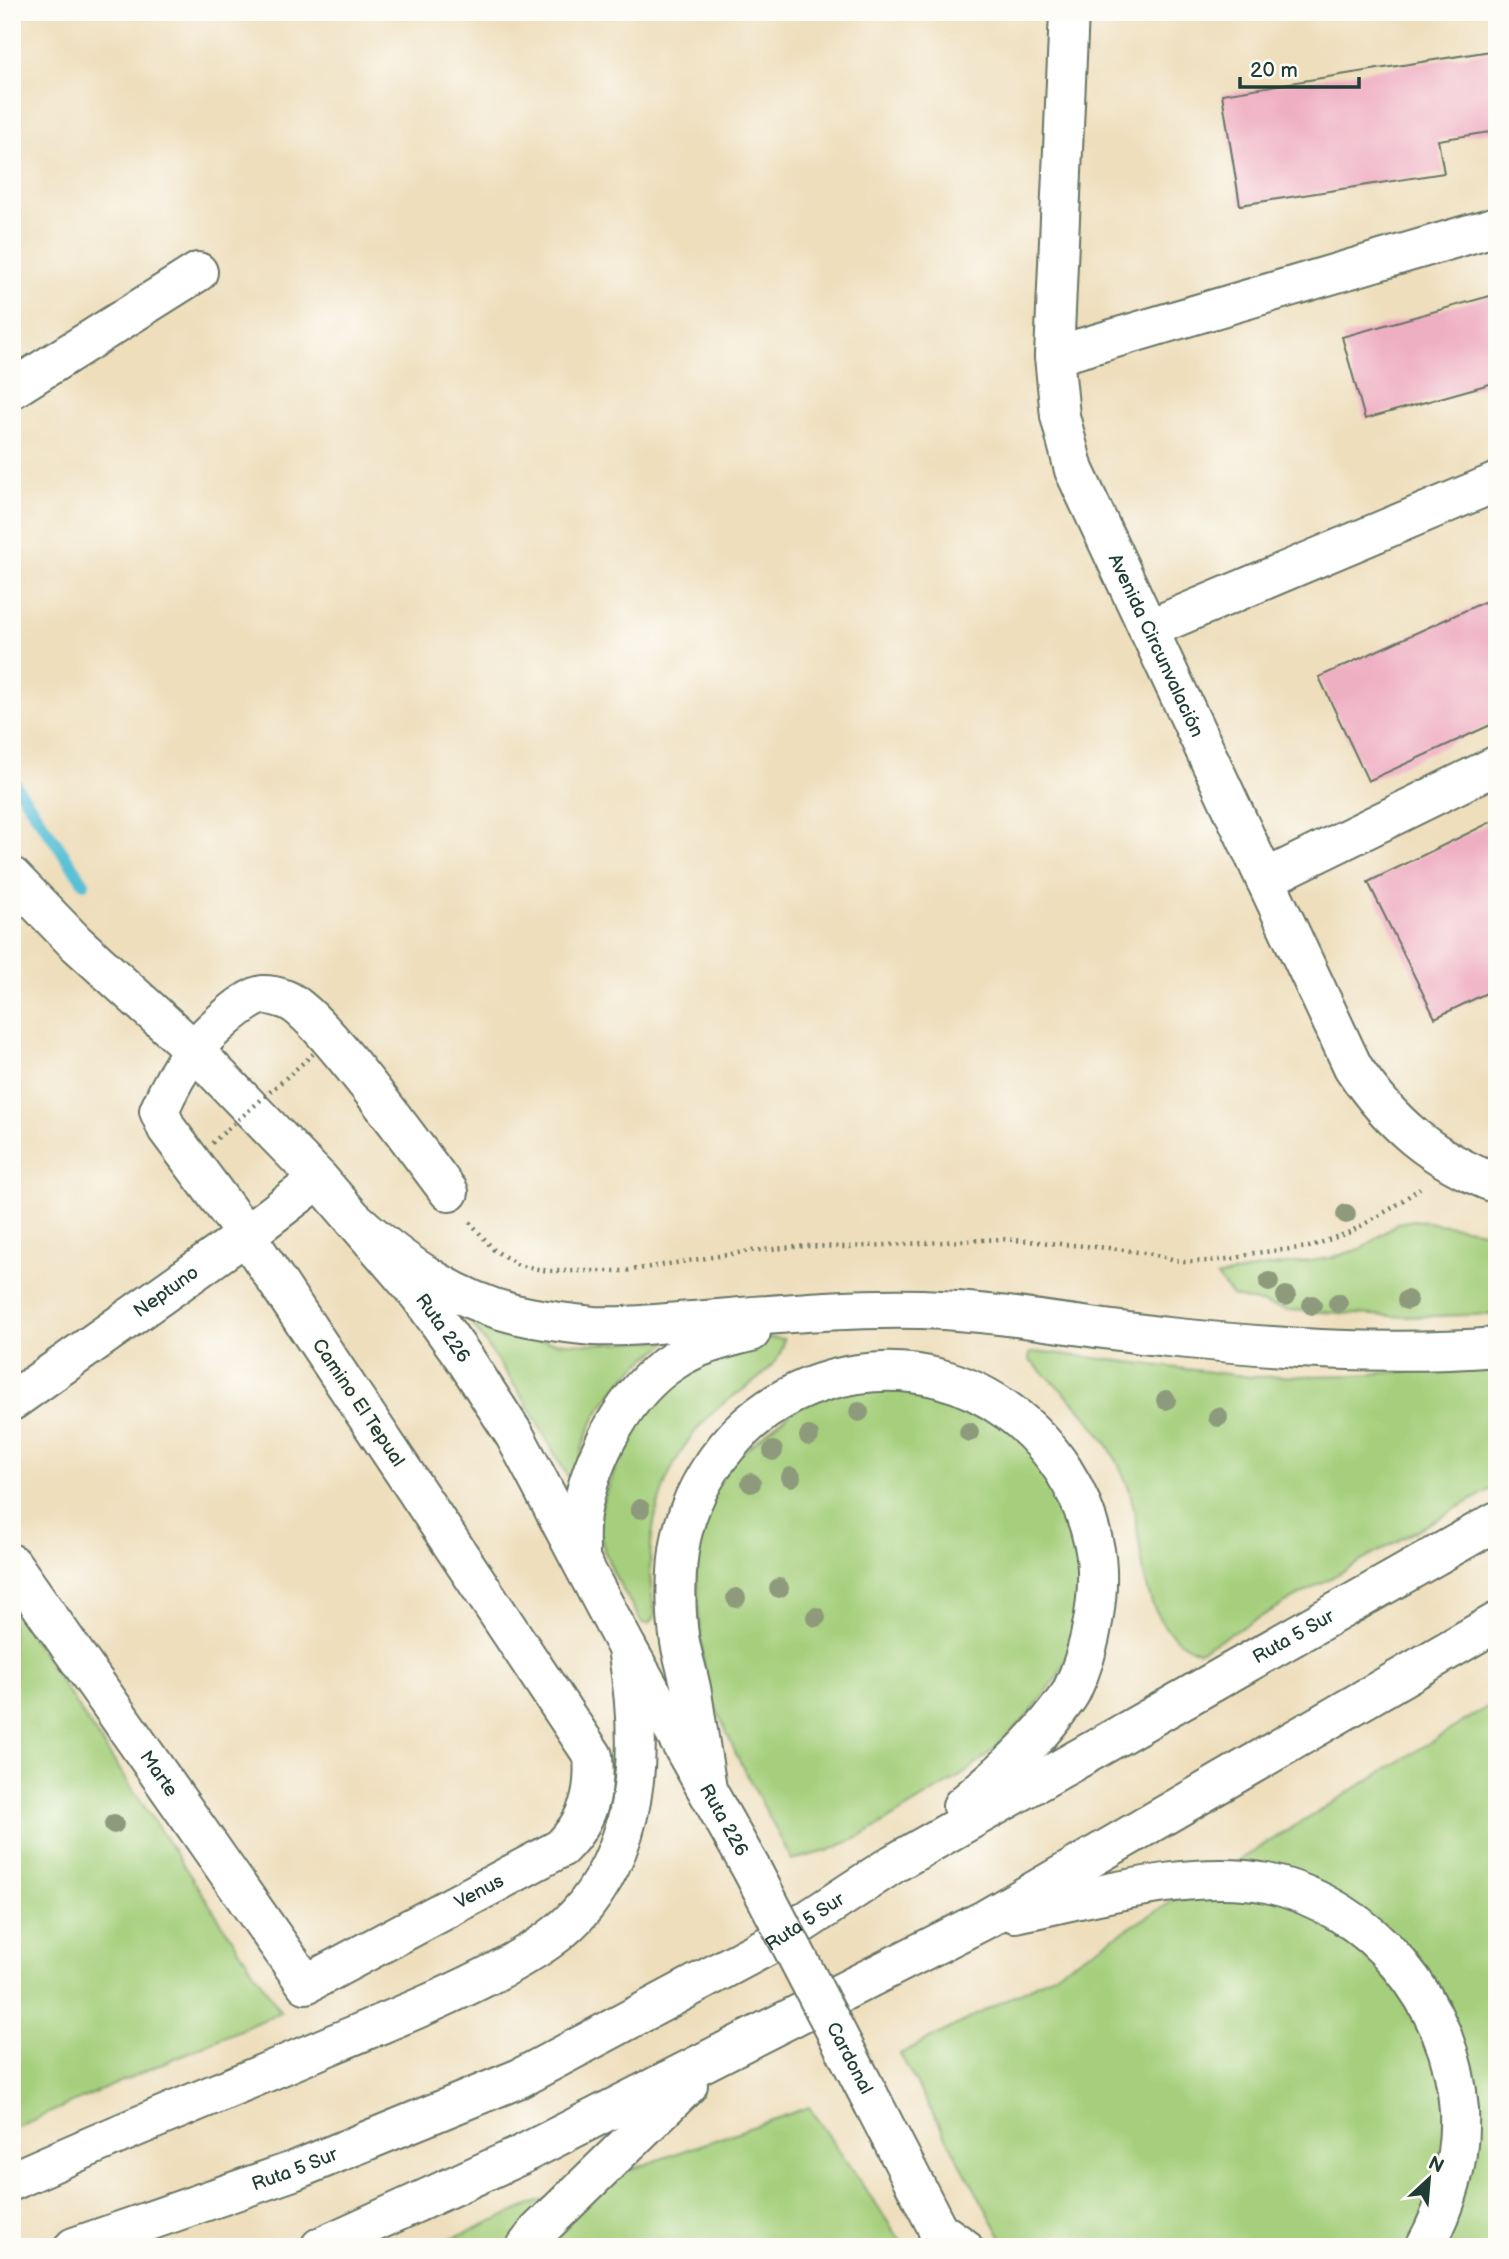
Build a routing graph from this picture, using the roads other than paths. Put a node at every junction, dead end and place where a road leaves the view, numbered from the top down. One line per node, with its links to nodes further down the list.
1 (1069, 12): 4 (main road, Avenida Circunvalación)
2 (1497, 226): 4 (main road)
3 (198, 272): 5 (main road)
4 (1054, 356): 7 (main road, Avenida Circunvalación)
5 (12, 389)
6 (1497, 482): 7 (main road)
7 (1148, 629): 10 (main road, Avenida Circunvalación)
8 (1497, 765): 10 (main road)
9 (12, 877): 11 (main road, Ruta 226)
10 (1265, 879): 13 (main road, Avenida Circunvalación)
11 (194, 1050): 12 (main road, Ruta 226); 14 (main road); 16 (main road, Camino El Tepual)
12 (318, 1179): 15 (main road, Ruta 226); 16 (main road, Neptuno)
13 (1497, 1184)
14 (449, 1192)
15 (356, 1221): 17 (main road); 21 (main road, Ruta 226)
16 (246, 1235): 19 (main road, Neptuno); 25 (main road, Camino El Tepual)
17 (820, 1311): 18 (main road); 21 (main road)
18 (1497, 1347)
19 (12, 1401)
20 (1497, 1521): 27 (main road, Ruta 5 Sur)
21 (580, 1558): 24 (main road, Ruta 226)
22 (12, 1564): 30 (main road, Marte)
23 (1497, 1622): 29 (main road)
24 (627, 1648): 26 (main road, Ruta 226); 32 (main road)
25 (593, 1756): 30 (main road, Venus)
26 (707, 1789): 27 (main road); 28 (main road, Ruta 226)
27 (893, 1864): 34 (main road, Ruta 5 Sur)
28 (752, 1870): 33 (main road, Cardonal, bridge)
29 (986, 1919): 31 (main road); 37 (main road)
30 (306, 1984)
31 (724, 2050): 35 (main road); 36 (main road)
32 (12, 2181)
33 (948, 2242)
34 (74, 2247)
35 (320, 2247)
36 (526, 2247)
37 (1425, 2247)

